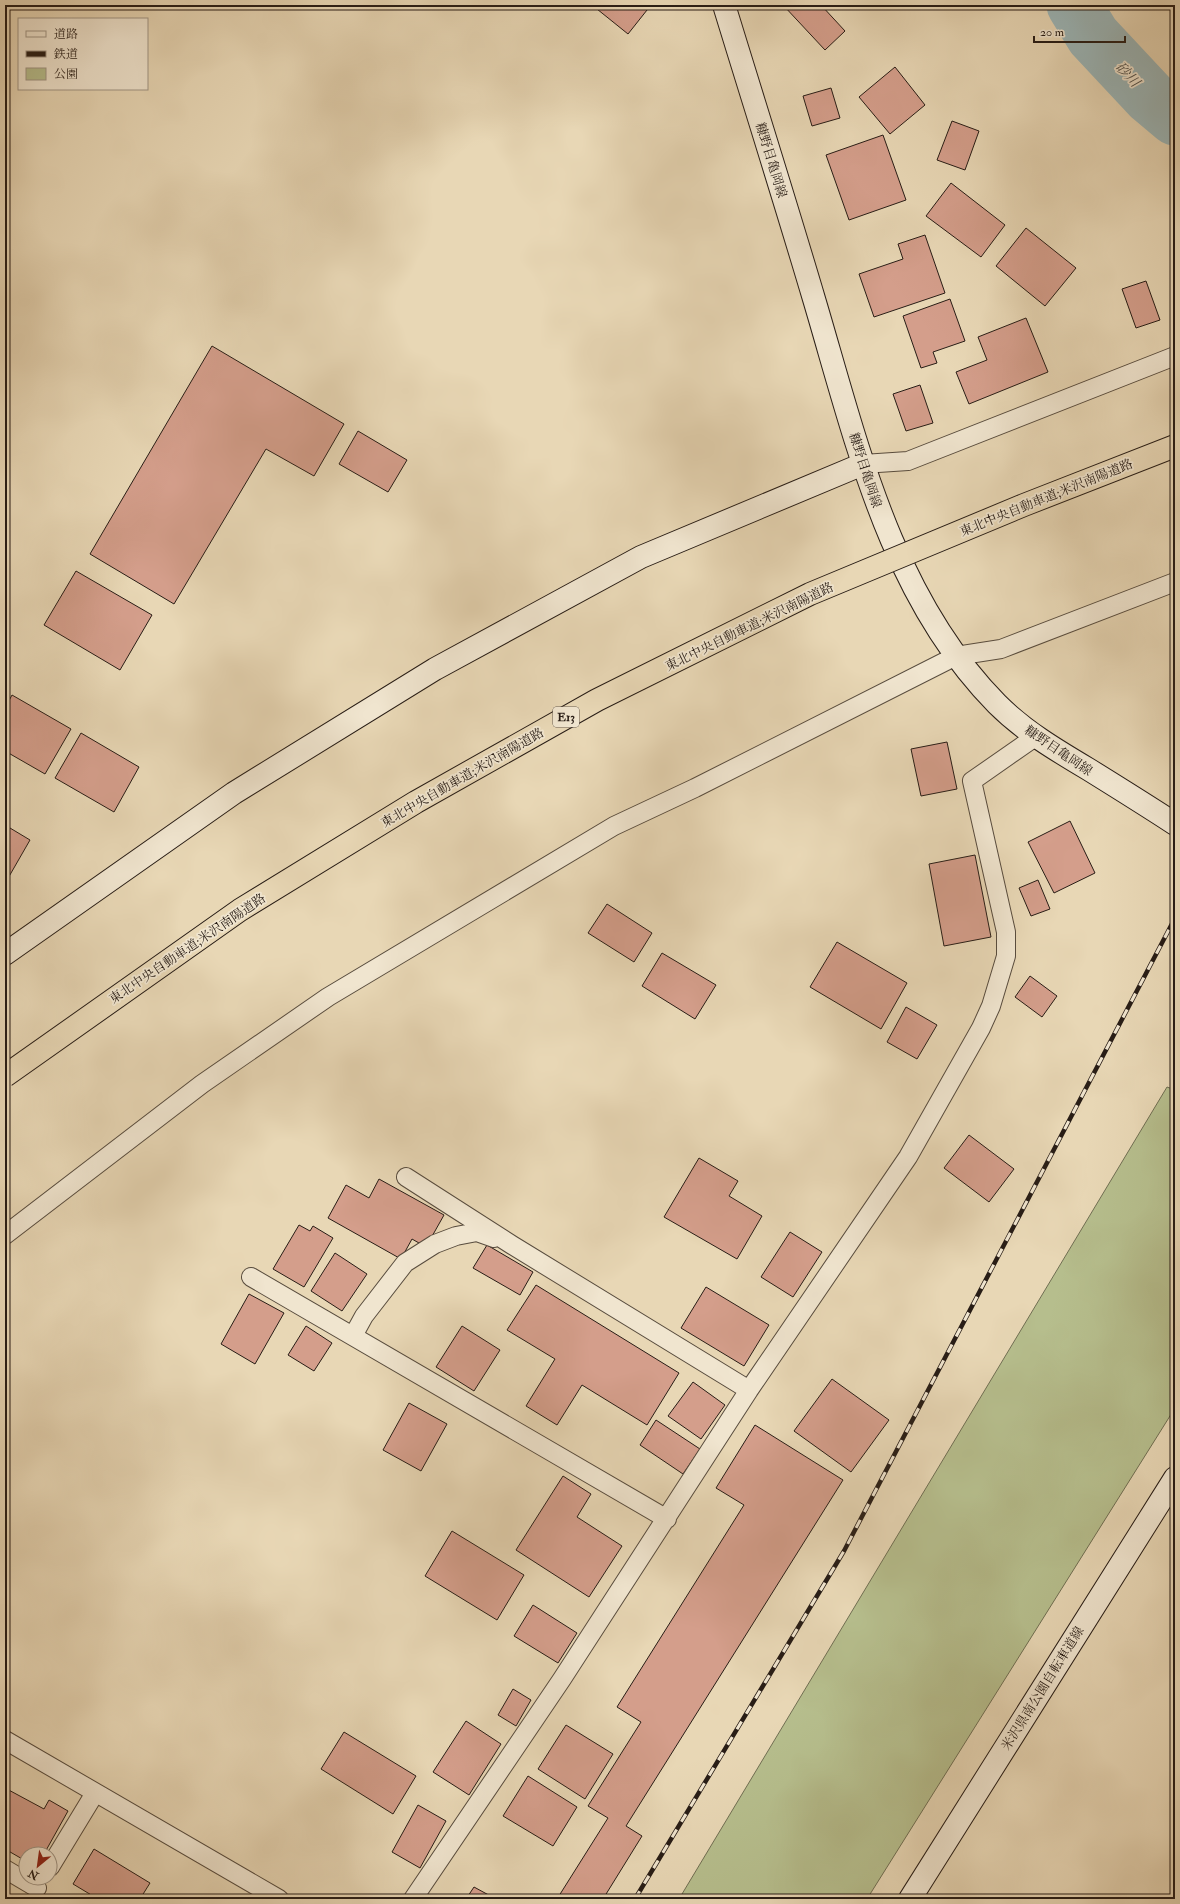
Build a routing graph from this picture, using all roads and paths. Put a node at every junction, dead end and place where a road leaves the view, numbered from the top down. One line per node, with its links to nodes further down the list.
1 (724, 5): 4 (street, 糠野目亀岡線)
2 (1175, 356): 4 (lane)
3 (1175, 446): 10 (highway, 東北中央自動車道;米沢南陽道路 / E13, bridge)
4 (863, 464): 6 (street, 糠野目亀岡線); 9 (street)
5 (1175, 582): 6 (lane)
6 (956, 656): 7 (street, 糠野目亀岡線); 12 (lane)
7 (1035, 737): 8 (street, 糠野目亀岡線); 16 (lane)
8 (1175, 824)
9 (5, 954)
10 (5, 1076)
11 (406, 1177): 13 (lane)
12 (5, 1235)
13 (512, 1245): 15 (lane); 16 (lane)
14 (252, 1277): 15 (lane)
15 (353, 1336): 18 (lane)
16 (749, 1390): 18 (lane)
17 (1175, 1478): 26 (street, 米沢県南公園自転車道線)
18 (667, 1519): 25 (lane)
19 (5, 1740): 20 (lane)
20 (95, 1793): 21 (lane); 24 (lane)
21 (58, 1854)
22 (5, 1869): 23 (lane)
23 (37, 1888)
24 (279, 1899)
25 (413, 1899)
26 (910, 1899)

